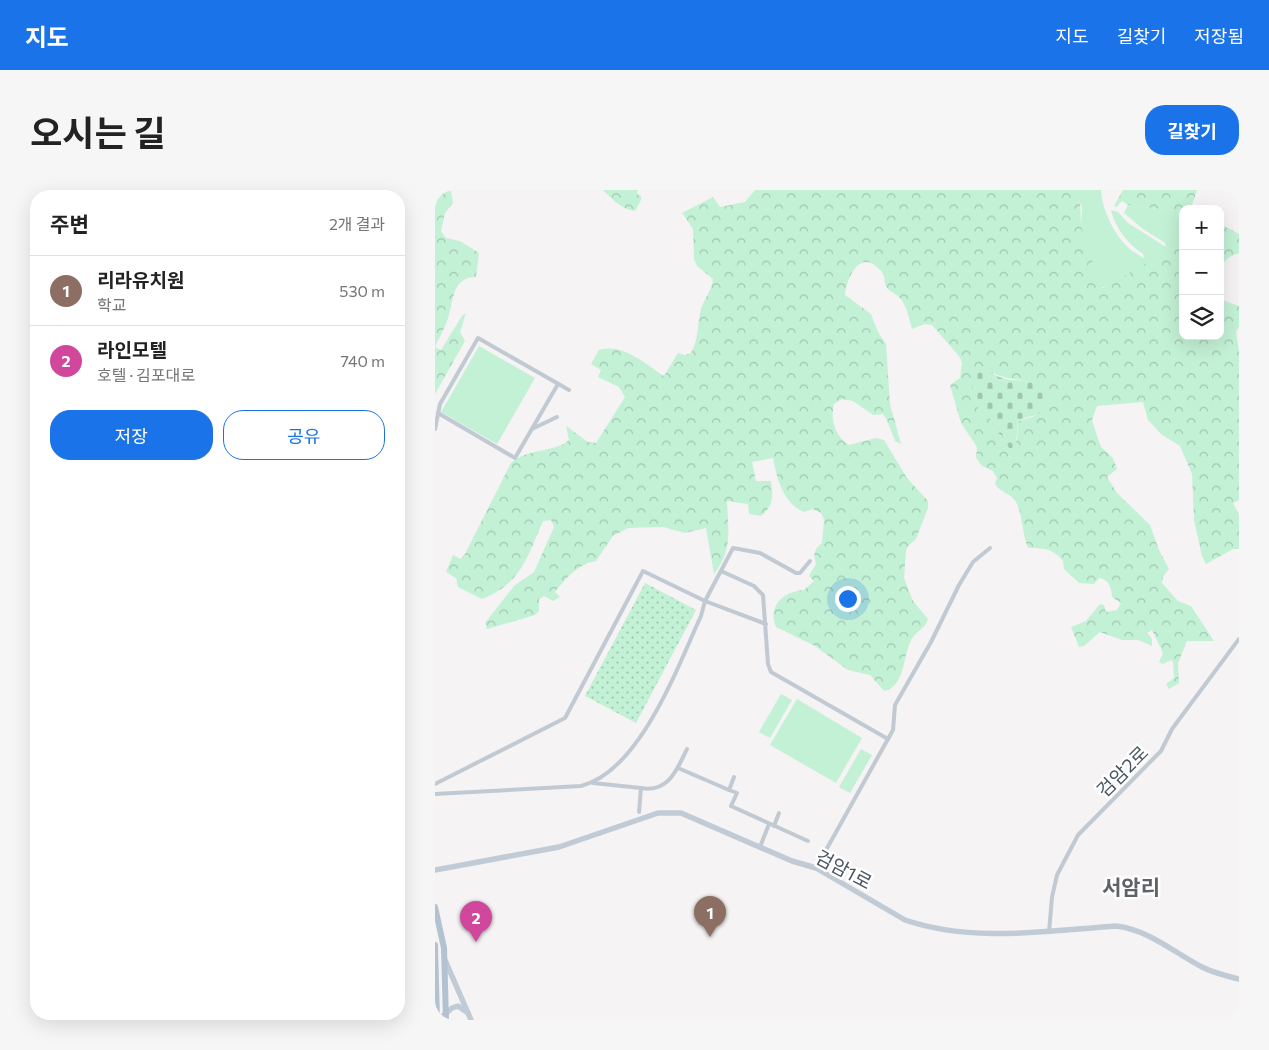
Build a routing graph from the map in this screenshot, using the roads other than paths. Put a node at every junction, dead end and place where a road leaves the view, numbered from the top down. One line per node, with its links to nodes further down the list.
1 (558, 384): 2 (street); 3 (street); 6 (street)
2 (569, 390)
3 (438, 414): 5 (street); 6 (street)
4 (557, 417): 6 (street)
5 (435, 429)
6 (531, 429)
7 (990, 548): 13 (street)
8 (810, 561): 9 (street)
9 (721, 571): 10 (street); 11 (street)
10 (705, 601): 11 (street); 17 (street); 18 (street)
11 (766, 624): 13 (street)
12 (1239, 639): 30 (street, 검암2로)
13 (888, 739): 27 (street)
14 (687, 749): 15 (street)
15 (679, 768): 19 (street); 20 (street)
16 (734, 777): 20 (street)
17 (593, 783): 19 (street); 21 (street)
18 (435, 784)
19 (641, 788): 22 (street)
20 (729, 790): 24 (street)
21 (435, 794)
22 (639, 812)
23 (779, 813): 24 (street)
24 (771, 825): 25 (street); 26 (street)
25 (808, 841)
26 (760, 847): 27 (street, 검암1로); 28 (street, 검암1로)
27 (816, 868): 30 (street, 검암1로)
28 (435, 870)
29 (435, 906): 32 (main road)
30 (1049, 932): 33 (street, 검암1로)
31 (435, 945): 36 (main road)
32 (444, 956): 34 (street); 35 (main road)
33 (1239, 979)
34 (468, 1013): 35 (street); 37 (street)
35 (446, 1016): 36 (street)
36 (438, 1020)
37 (471, 1020)

